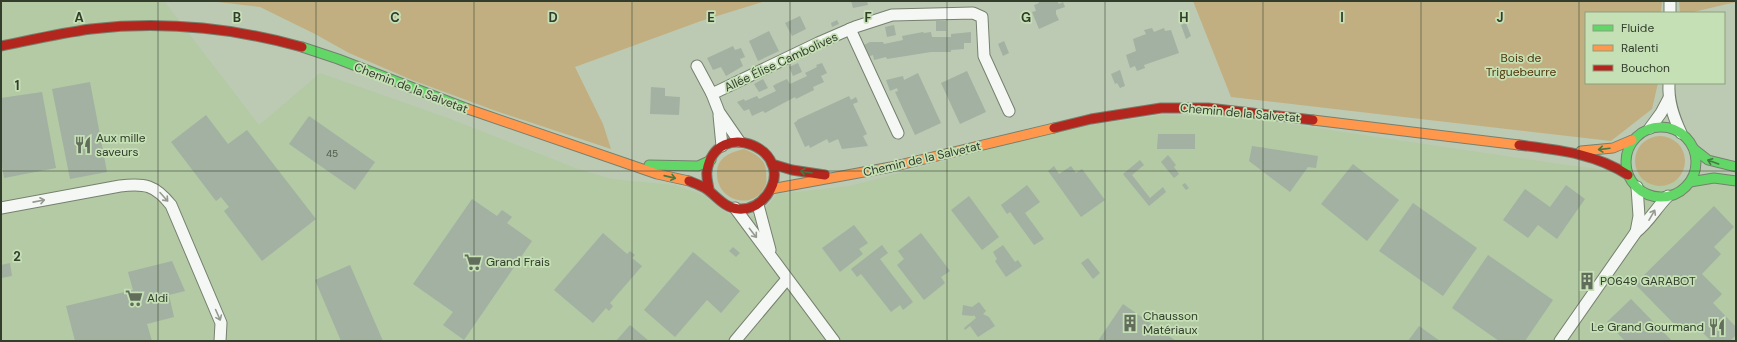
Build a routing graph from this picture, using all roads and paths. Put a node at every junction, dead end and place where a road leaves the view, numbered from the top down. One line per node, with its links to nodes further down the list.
1 (1670, 1): 2 (street)
2 (1670, 12)
3 (850, 29): 7 (street, Allée Élise Cambolives); 9 (street, Allée Élise Cambolives); 12 (street, Allée Élise Cambolives)
4 (1, 46): 20 (main road, Chemin de la Salvetat)
5 (697, 66): 7 (street, Allée Élise Cambolives)
6 (1669, 84): 8 (street)
7 (712, 94): 10 (street, Allée Élise Cambolives)
8 (1669, 98): 11 (street); 13 (street)
9 (1009, 111)
10 (719, 112): 15 (street, Allée Élise Cambolives); 16 (street, Allée Élise Cambolives)
11 (1650, 128): 13 (main road); 14 (main road)
12 (898, 133)
13 (1681, 133): 17 (main road)
14 (1632, 140): 18 (main road, Chemin de la Salvetat, one-way to 18); 23 (main road)
15 (739, 141): 16 (main road); 21 (main road)
16 (722, 146): 19 (main road)
17 (1694, 149): 22 (main road, one-way to 17); 26 (main road)
18 (1574, 152): 23 (main road, Chemin de la Salvetat); 24 (main road, Chemin de la Salvetat)
19 (711, 160): 20 (main road, Chemin de la Salvetat); 28 (main road)
20 (633, 164): 28 (main road, Chemin de la Salvetat, one-way to 28)
21 (772, 164): 24 (main road, Chemin de la Salvetat, one-way to 21); 29 (main road)
22 (1736, 167)
23 (1628, 175): 27 (main road)
24 (840, 177): 29 (main road, Chemin de la Salvetat)
25 (1736, 181): 26 (main road)
26 (1690, 182): 30 (main road)
27 (1637, 187): 30 (main road); 34 (street)
28 (709, 189): 33 (main road, Chemin de la Salvetat)
29 (771, 189): 31 (main road)
30 (1668, 196): 34 (street, one-way to 30)
31 (758, 205): 33 (main road); 35 (street)
32 (1, 208): 37 (street, one-way to 37)
33 (735, 208): 35 (street, one-way to 35)
34 (1636, 232): 40 (street)
35 (772, 257): 36 (street)
36 (787, 279): 38 (street); 39 (street)
37 (220, 341)
38 (735, 341)
39 (834, 341)
40 (1560, 341)

